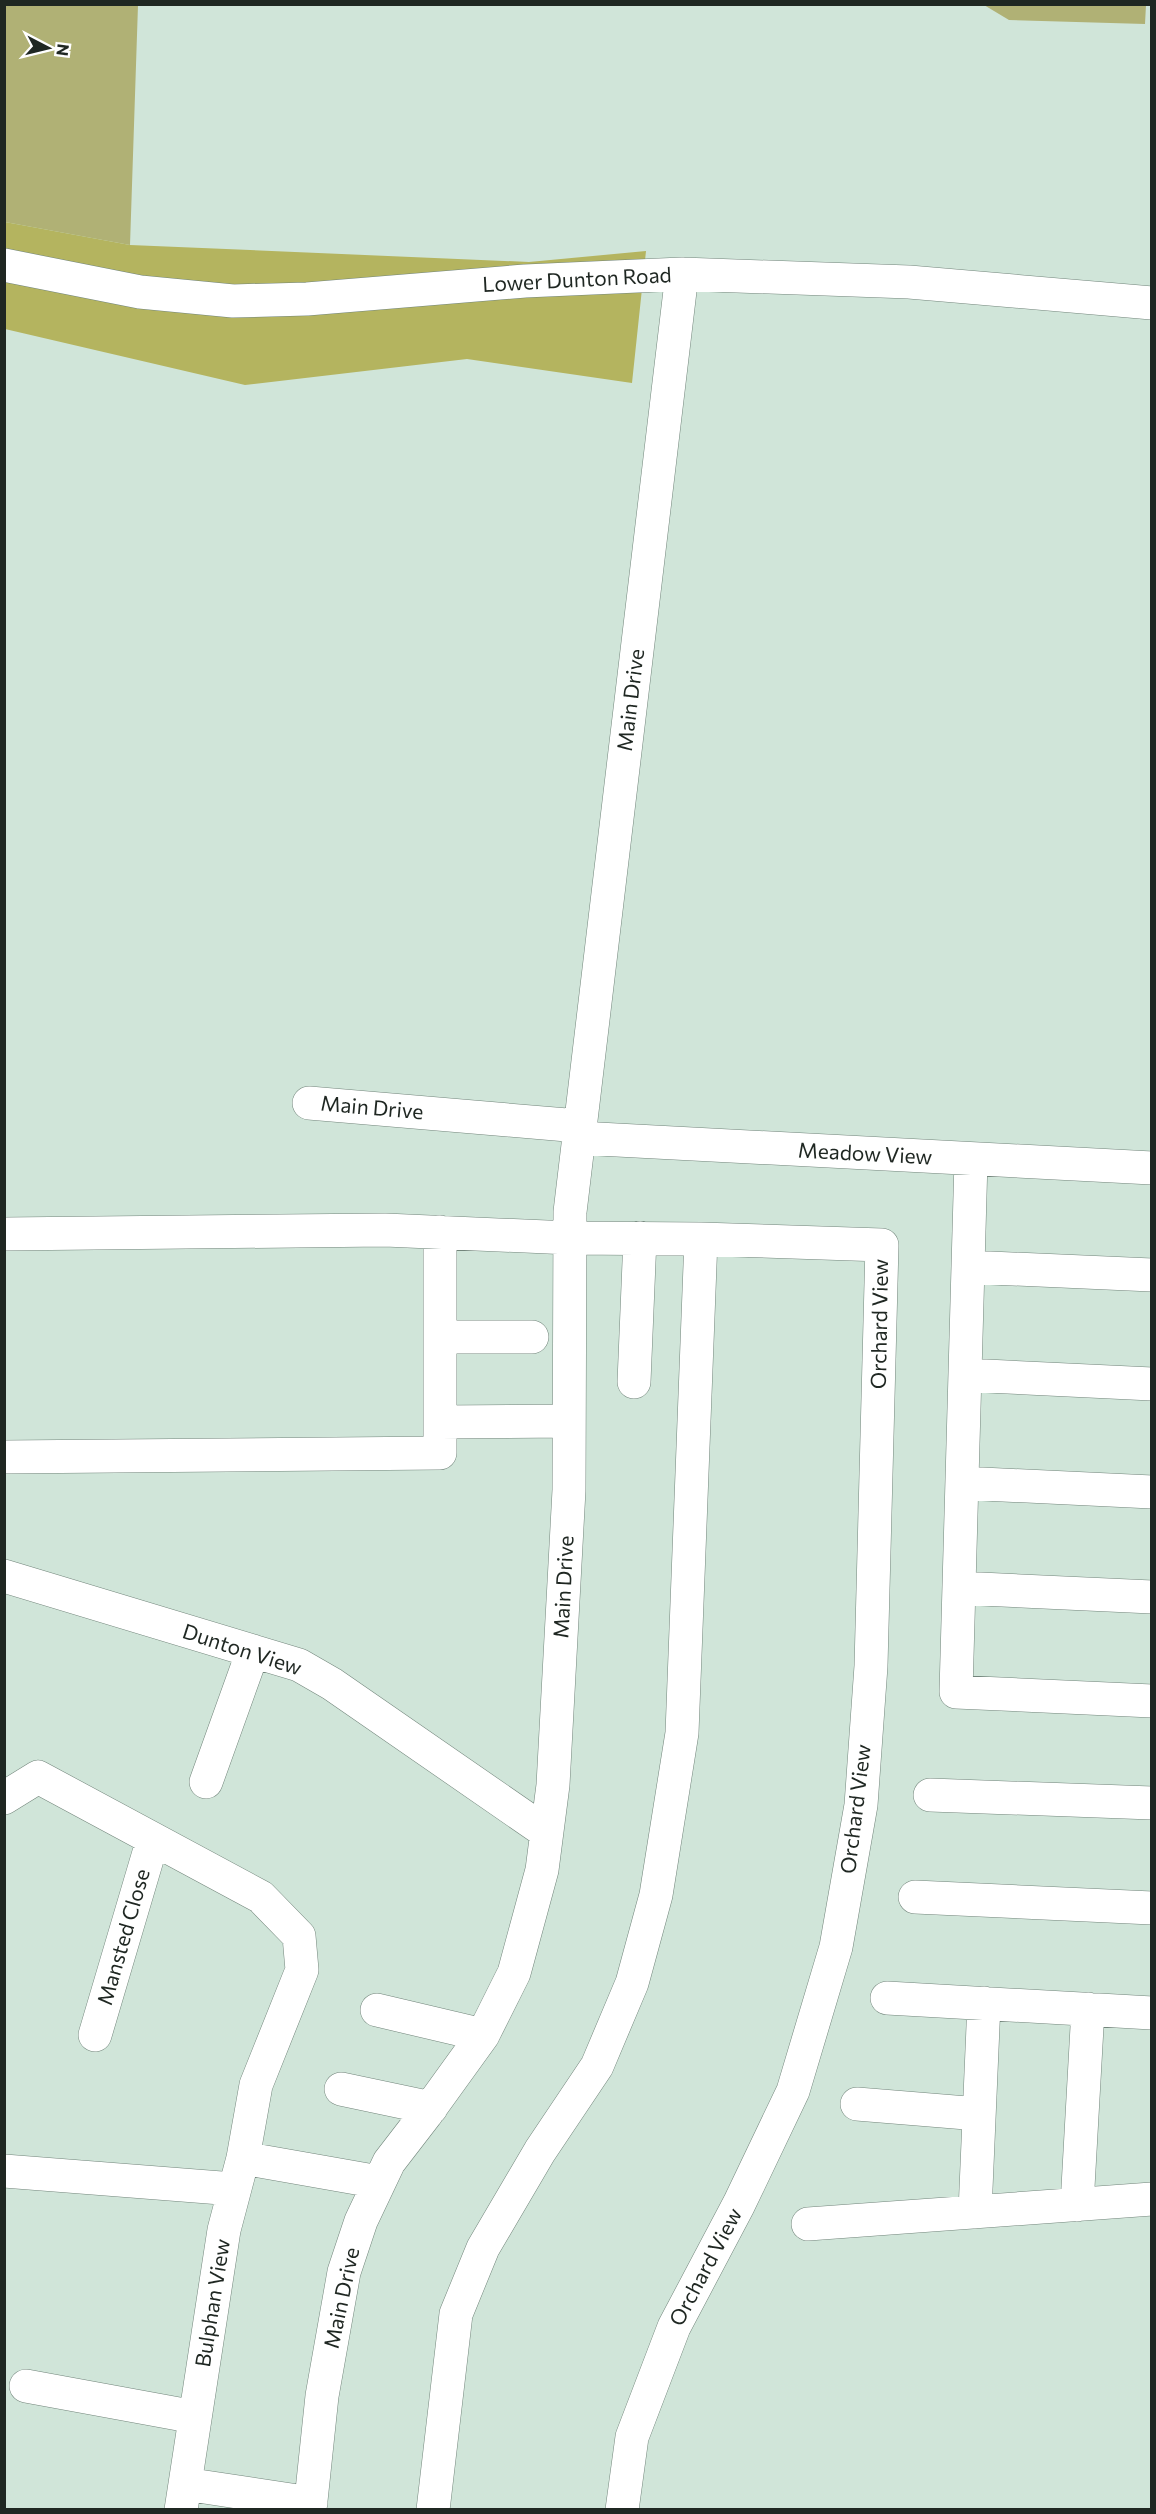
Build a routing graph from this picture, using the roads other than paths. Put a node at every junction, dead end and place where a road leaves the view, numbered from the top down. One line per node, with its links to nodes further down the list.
1 (4, 265): 2 (street, Lower Dunton Road)
2 (682, 274): 3 (street, Lower Dunton Road); 5 (street, Main Drive)
3 (1152, 303)
4 (309, 1103): 5 (street, Main Drive)
5 (579, 1132): 6 (street, Meadow View); 10 (street, Main Drive)
6 (971, 1160): 7 (street, Meadow View); 13 (street)
7 (1152, 1168)
8 (440, 1232): 9 (street); 10 (street); 15 (street)
9 (4, 1234)
10 (570, 1238): 11 (street, Orchard View); 20 (street, Main Drive)
11 (640, 1238): 12 (street, Orchard View); 18 (street)
12 (701, 1239): 60 (street); 61 (street, Orchard View)
13 (968, 1268): 14 (street); 17 (street)
14 (1152, 1275)
15 (440, 1337): 16 (street); 21 (street)
16 (532, 1337)
17 (965, 1376): 19 (street); 23 (street)
18 (634, 1382)
19 (1152, 1384)
20 (569, 1420): 21 (street); 34 (street, Main Drive)
21 (440, 1422): 22 (street)
22 (4, 1457)
23 (962, 1484): 24 (street); 26 (street)
24 (1152, 1492)
25 (4, 1576): 28 (street, Dunton View)
26 (959, 1588): 27 (street); 29 (street)
27 (1152, 1597)
28 (253, 1651): 30 (street); 34 (street, Dunton View)
29 (1152, 1701)
30 (206, 1782)
31 (930, 1795): 33 (street)
32 (4, 1798): 35 (street, Mansted Close)
33 (1152, 1803)
34 (546, 1832): 44 (street, Main Drive)
35 (153, 1839): 43 (street, Mansted Close); 50 (street, Mansted Close)
36 (915, 1898): 37 (street)
37 (1152, 1908)
38 (887, 1998): 39 (street)
39 (984, 2003): 40 (street); 48 (street)
40 (1088, 2009): 42 (street); 53 (street)
41 (377, 2010): 44 (street)
42 (1152, 2013)
43 (95, 2035)
44 (483, 2035): 47 (street, Main Drive)
45 (341, 2090): 47 (street)
46 (857, 2104): 48 (street)
47 (431, 2108): 51 (street, Main Drive)
48 (979, 2114): 54 (street)
49 (4, 2172): 50 (street)
50 (239, 2173): 51 (street); 57 (street, Bulphan View)
51 (379, 2182): 59 (street, Main Drive)
52 (1152, 2199): 53 (street)
53 (1077, 2205): 54 (street)
54 (975, 2212): 55 (street)
55 (808, 2224)
56 (26, 2386): 57 (street)
57 (195, 2417): 58 (street, Bulphan View)
58 (183, 2497): 59 (street, Bulphan View)
59 (311, 2506)
60 (433, 2510)
61 (622, 2510)

